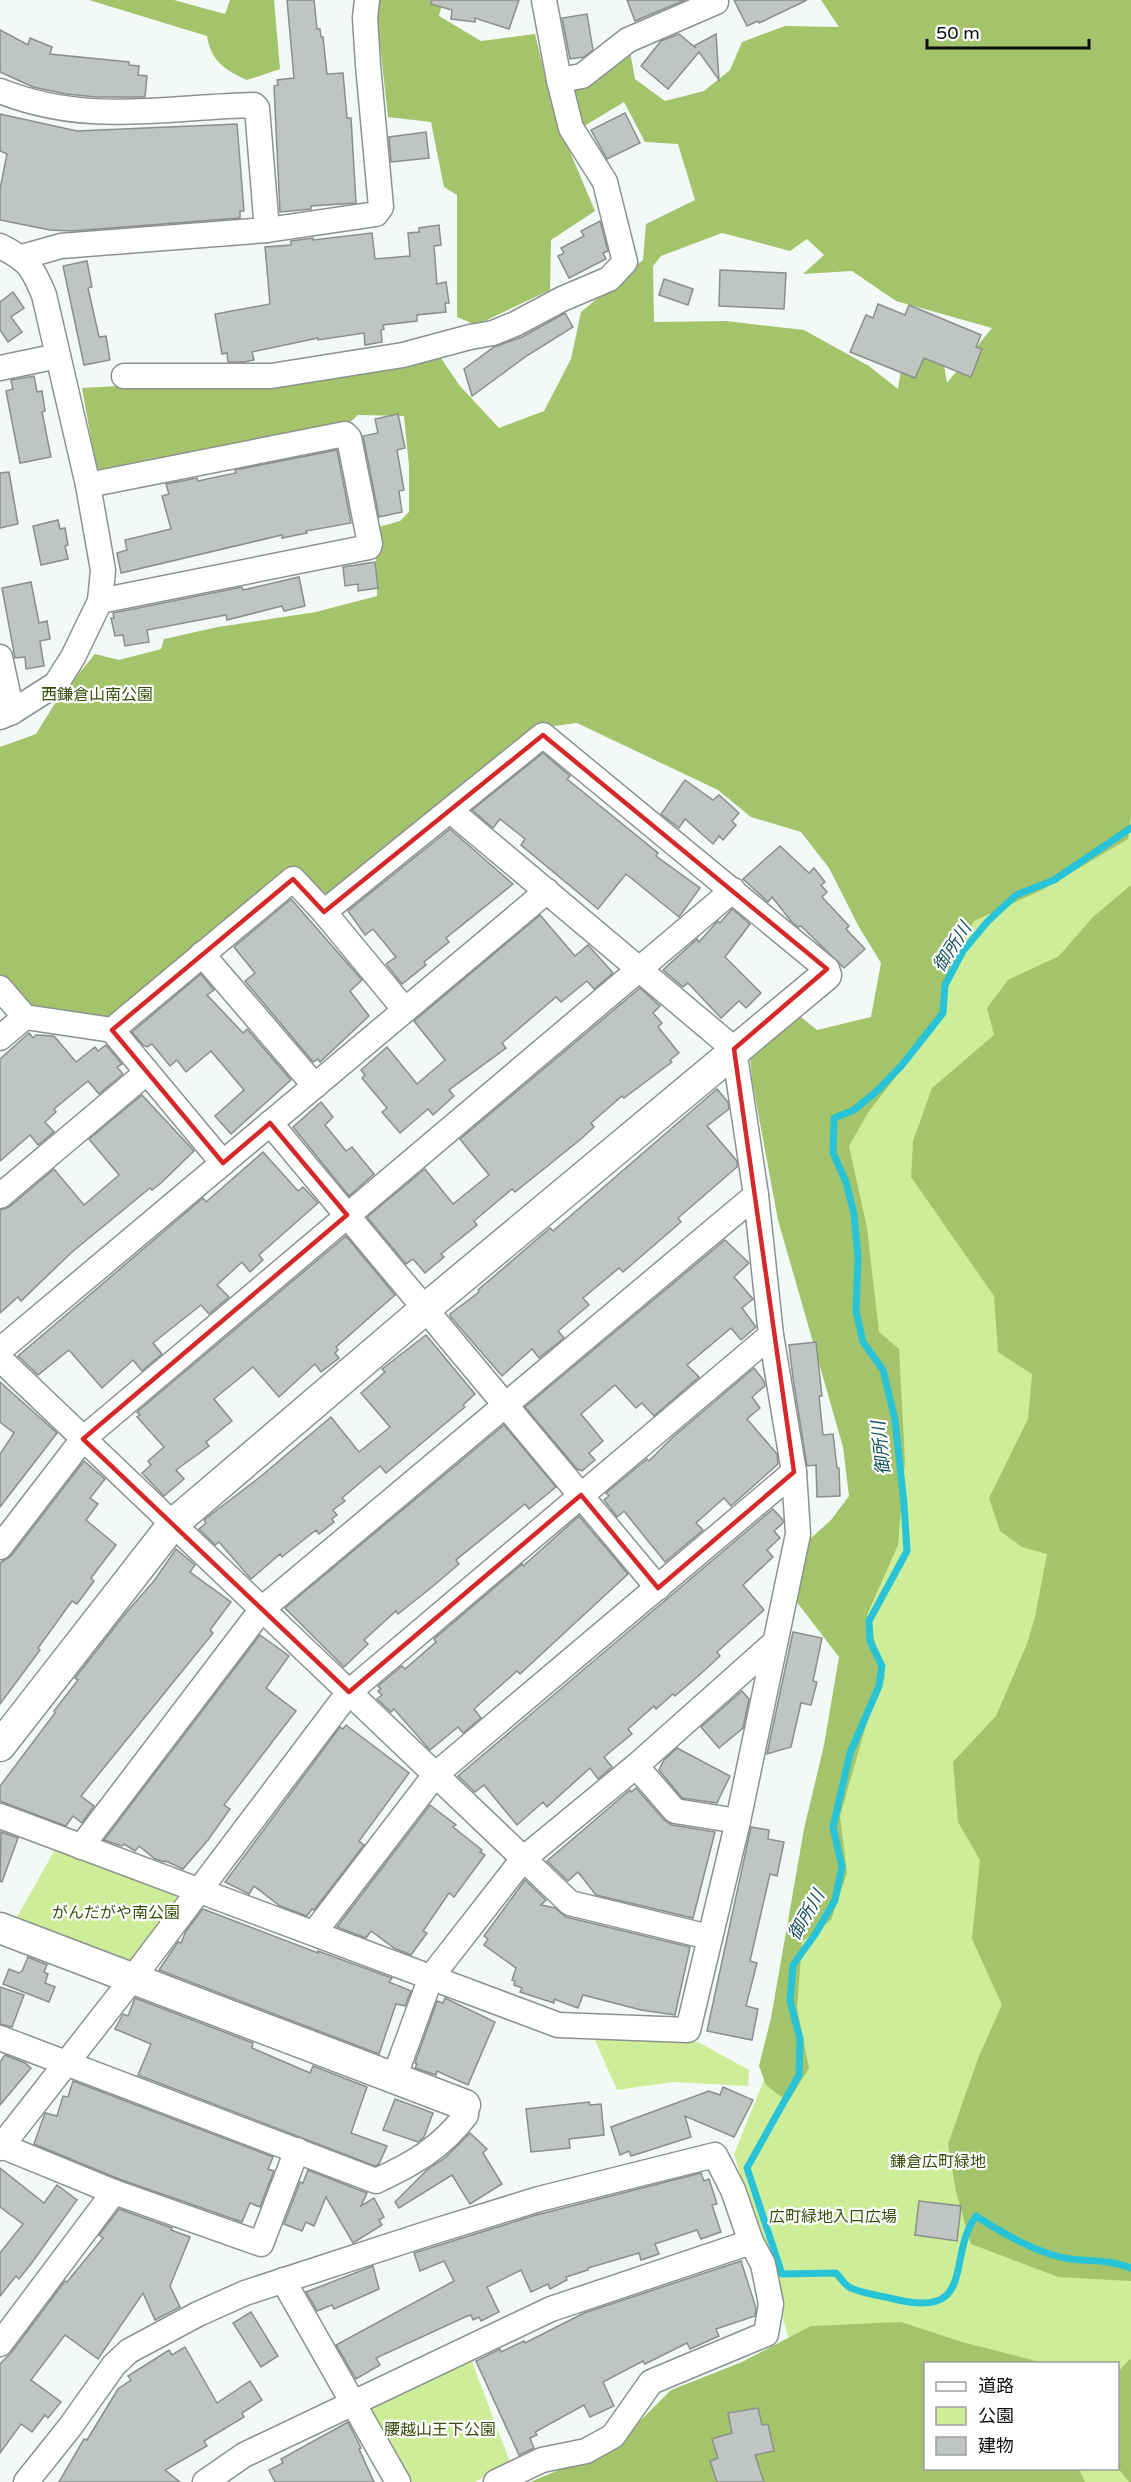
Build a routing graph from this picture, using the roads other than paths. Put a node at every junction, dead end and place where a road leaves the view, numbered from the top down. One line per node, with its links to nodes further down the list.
1 (367, 0): 6 (street)
2 (544, 0): 4 (street)
3 (716, 2): 4 (street)
4 (559, 80): 11 (street)
5 (0, 91): 6 (street)
6 (267, 230): 8 (street)
7 (0, 246): 8 (street)
8 (22, 257): 9 (street)
9 (58, 356): 10 (street); 12 (street)
10 (0, 368)
11 (124, 376)
12 (88, 485): 13 (street); 13 (street)
13 (100, 601): 15 (street)
14 (0, 657): 15 (street)
15 (6, 715)
16 (451, 812): 17 (street); 18 (street); 19 (street)
17 (733, 890): 21 (street); 22 (street)
18 (547, 891): 21 (street); 24 (street)
19 (324, 912): 20 (street); 24 (street)
20 (202, 954): 26 (street); 30 (street)
21 (639, 969): 28 (street); 35 (street)
22 (826, 975): 28 (street)
23 (0, 988): 25 (street)
24 (405, 1010): 30 (street)
25 (25, 1017): 26 (street); 27 (street)
26 (112, 1030): 29 (street)
27 (0, 1038)
28 (734, 1049): 33 (street); 36 (street)
29 (146, 1072): 32 (street); 34 (street)
30 (315, 1086): 31 (street)
31 (270, 1123): 32 (street); 35 (street)
32 (223, 1163): 38 (street)
33 (756, 1195): 37 (street); 40 (street)
34 (0, 1196)
35 (346, 1215): 36 (street); 41 (street)
36 (425, 1309): 40 (street); 44 (street)
37 (771, 1335): 42 (street); 43 (street)
38 (0, 1350)
39 (0, 1359): 41 (street)
40 (505, 1404): 43 (street); 47 (street)
41 (83, 1439): 44 (street); 45 (street)
42 (794, 1472): 46 (street); 48 (street)
43 (581, 1495): 46 (street); 49 (street)
44 (173, 1524): 47 (street); 50 (street)
45 (0, 1547)
46 (658, 1588): 52 (street)
47 (262, 1609): 49 (street); 55 (street)
48 (773, 1644): 51 (street); 54 (street)
49 (349, 1692): 52 (street); 57 (street)
50 (0, 1746)
51 (636, 1766): 54 (street); 56 (street)
52 (435, 1775): 56 (street); 59 (street)
53 (0, 1816): 55 (street)
54 (738, 1821): 60 (street)
55 (81, 1847): 57 (street)
56 (523, 1859): 60 (street); 61 (street)
57 (199, 1890): 59 (street); 62 (street)
58 (0, 1928): 62 (street)
59 (314, 1933): 61 (street)
60 (709, 1937): 61 (street)
61 (431, 1977): 65 (street)
62 (133, 1978): 64 (street); 65 (street)
63 (0, 2038): 64 (street)
64 (66, 2062): 67 (street); 68 (street)
65 (394, 2078): 66 (street)
66 (465, 2105): 68 (street)
67 (1, 2147): 69 (street)
68 (297, 2150): 69 (street)
69 (114, 2192): 72 (street)
70 (751, 2242): 71 (street); 73 (street); 77 (street)
71 (283, 2280): 73 (street); 74 (street)
72 (0, 2344)
73 (352, 2403): 75 (street); 76 (street)
74 (26, 2482)
75 (206, 2482)
76 (398, 2482)
77 (496, 2482)

